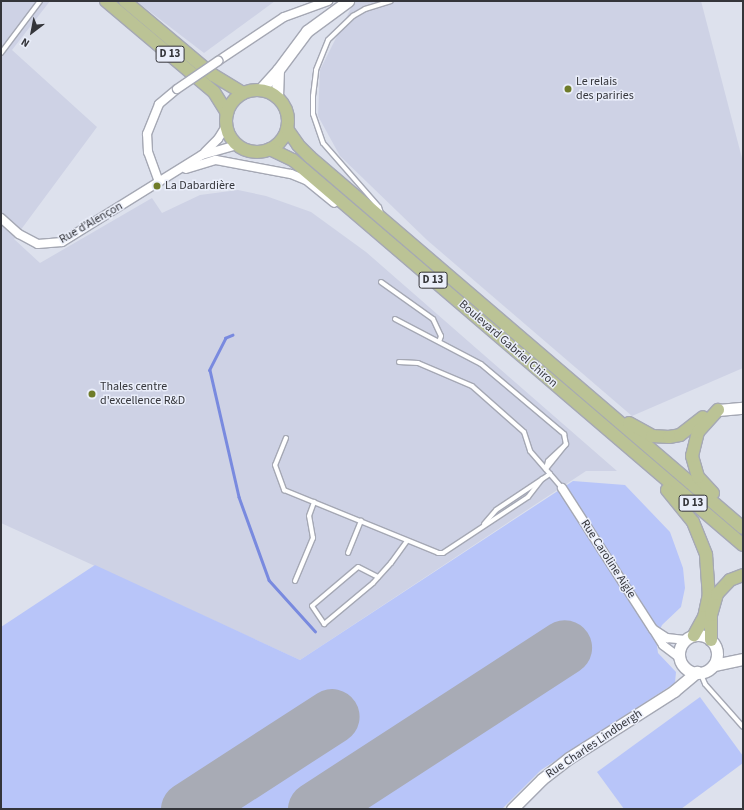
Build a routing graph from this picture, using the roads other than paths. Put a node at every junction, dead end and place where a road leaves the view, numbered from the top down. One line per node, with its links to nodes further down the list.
1 (40, 1): 7 (lane)
2 (106, 1): 12 (main road, D 13)
3 (124, 1): 10 (main road, D 13)
4 (328, 1): 19 (street, bridge)
5 (348, 1): 8 (street)
6 (391, 1): 22 (lane)
7 (1, 53)
8 (278, 70): 9 (street); 11 (street)
9 (260, 90): 10 (main road); 11 (main road)
10 (243, 93): 12 (main road)
11 (277, 96): 14 (main road)
12 (227, 113): 13 (main road)
13 (226, 126): 15 (main road); 17 (street)
14 (287, 129): 16 (main road); 22 (main road, Boulevard Gabriel Chiron / D 13)
15 (237, 145): 16 (main road); 17 (street)
16 (270, 149): 20 (main road, Boulevard Gabriel Chiron / D 13)
17 (202, 155): 18 (street, Rue d’Alençon)
18 (179, 169): 19 (street, Rue d’Alençon); 20 (street)
19 (159, 182): 21 (street, Rue d’Alençon)
20 (349, 209): 31 (main road, Boulevard Gabriel Chiron / D 13)
21 (1, 218)
22 (384, 221): 27 (main road, Boulevard Gabriel Chiron / D 13)
23 (381, 282): 25 (lane)
24 (395, 319): 25 (lane)
25 (439, 342): 32 (lane)
26 (399, 362): 32 (lane)
27 (598, 403): 29 (main road); 40 (main road, Boulevard Gabriel Chiron / D 13)
28 (743, 408): 29 (street)
29 (718, 410): 38 (main road)
30 (286, 438): 36 (lane)
31 (643, 460): 42 (main road, Boulevard Gabriel Chiron / D 13); 48 (main road)
32 (546, 469): 33 (lane)
33 (550, 474): 34 (lane); 35 (lane)
34 (542, 480): 39 (lane); 39 (lane)
35 (562, 488): 47 (street, Rue Caroline Aigle)
36 (314, 502): 37 (lane); 46 (lane)
37 (360, 521): 41 (lane); 43 (lane)
38 (743, 521)
39 (481, 528): 41 (lane)
40 (743, 528)
41 (407, 540): 45 (lane)
42 (743, 545)
43 (348, 552)
44 (743, 575): 49 (main road)
45 (378, 577): 45 (lane)
46 (295, 582)
47 (653, 629): 48 (street, Rue Caroline Aigle); 52 (street, Rue Caroline Aigle)
48 (689, 638): 49 (street); 52 (street)
49 (711, 640): 50 (street)
50 (717, 652): 51 (street); 53 (street)
51 (743, 659): 53 (street)
52 (682, 662): 54 (street); 55 (street)
53 (714, 665): 54 (street)
54 (698, 672): 55 (street, Rue Charles Lindbergh); 56 (lane)
55 (680, 685): 57 (street, Rue Charles Lindbergh)
56 (743, 727)
57 (512, 809)

